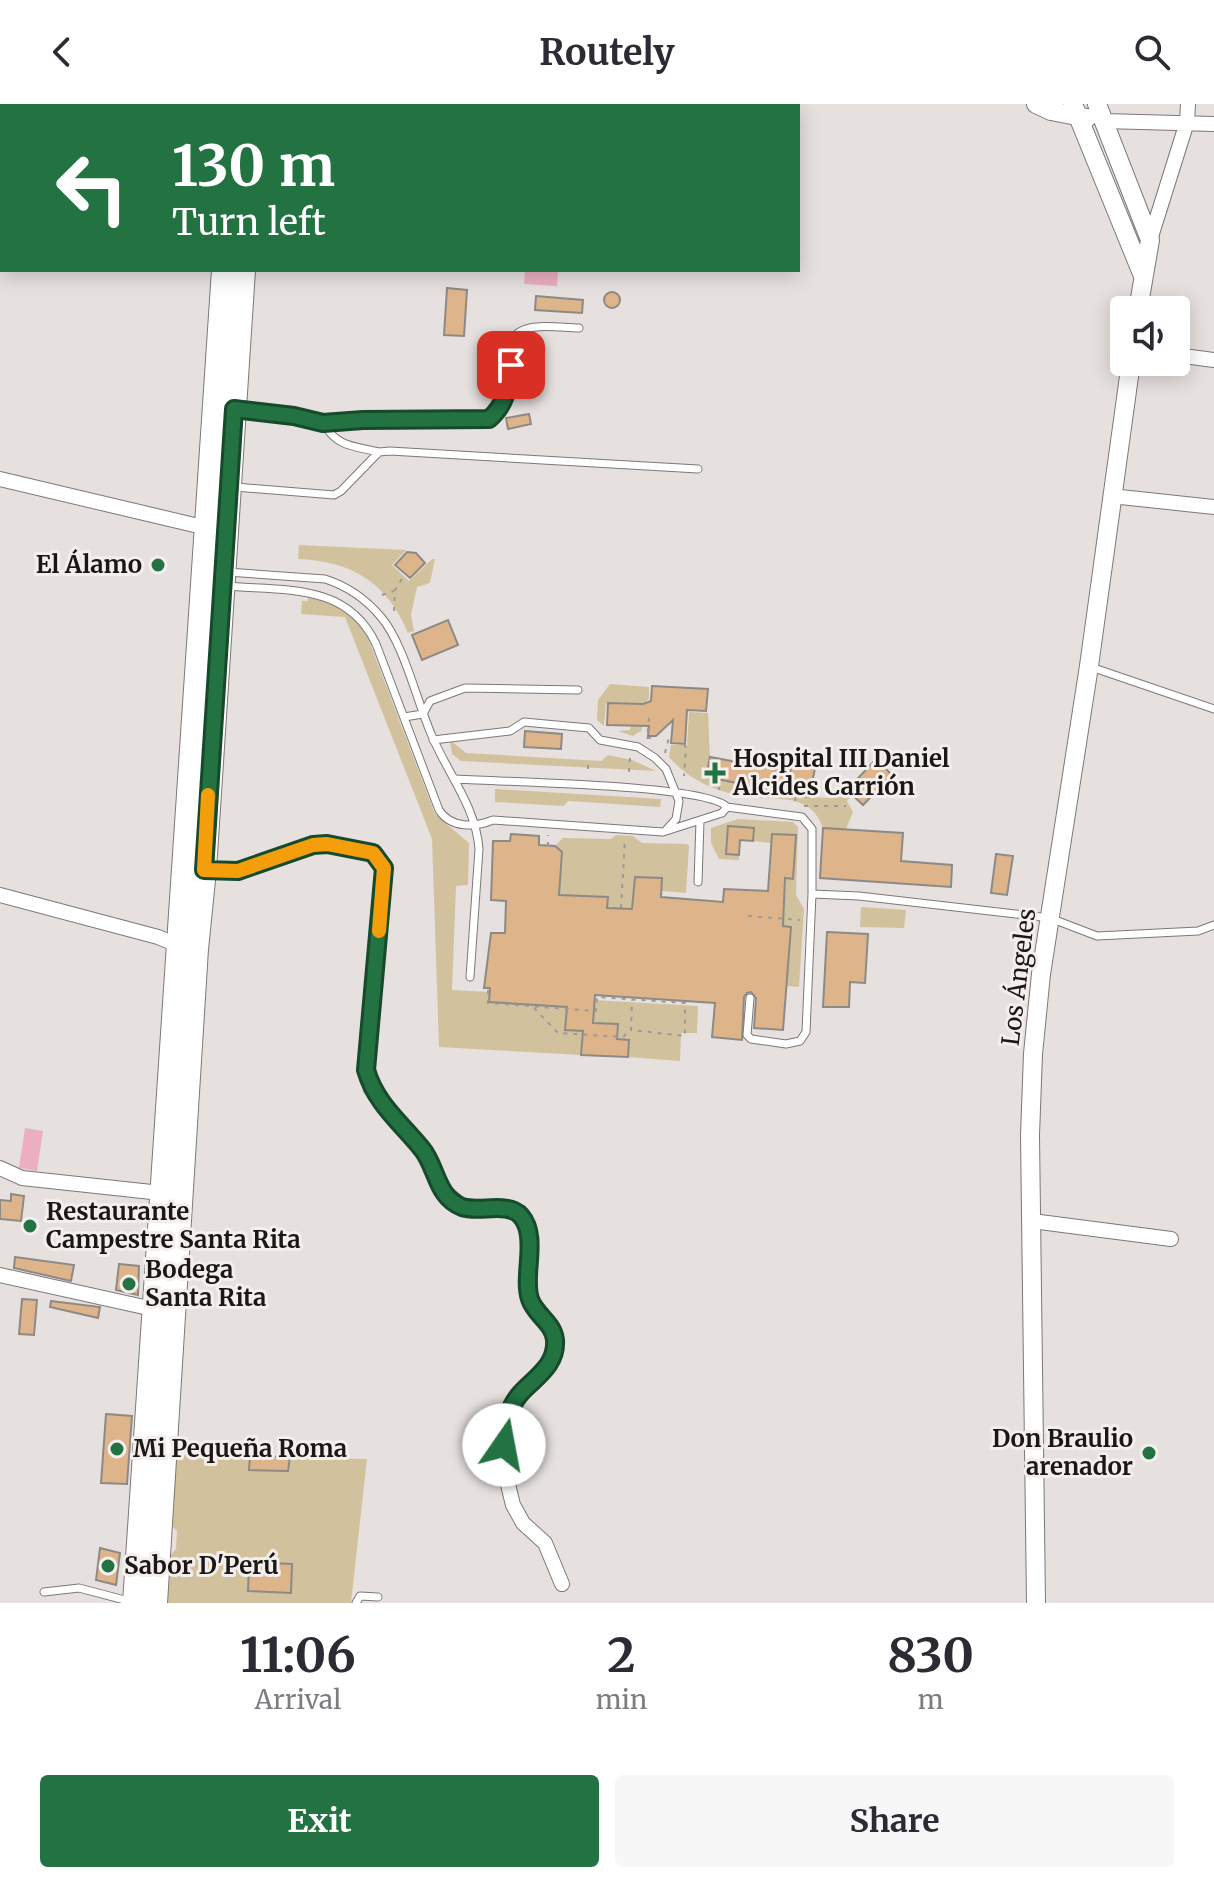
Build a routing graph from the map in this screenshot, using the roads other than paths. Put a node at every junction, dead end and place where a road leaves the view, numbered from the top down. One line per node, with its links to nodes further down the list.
1 (1036, 104): 3 (main road)
2 (1188, 104): 5 (street)
3 (1075, 110): 4 (main road); 10 (main road)
4 (1100, 112): 5 (street); 7 (main road)
5 (1187, 122): 6 (street); 7 (street)
6 (1214, 124)
7 (1150, 240): 10 (main road)
8 (224, 272): 16 (highway)
9 (243, 272): 16 (highway)
10 (1143, 276): 11 (main road)
11 (1140, 296)
12 (579, 328): 17 (lane)
13 (1190, 357): 14 (street)
14 (1214, 360)
15 (1129, 376): 22 (main road, Los Ángeles)
16 (224, 409): 17 (lane); 21 (highway); 24 (highway)
17 (323, 423): 18 (lane)
18 (379, 452): 19 (lane); 21 (lane)
19 (698, 469)
20 (0, 479): 24 (street)
21 (228, 487): 25 (highway)
22 (1111, 496): 23 (street); 26 (main road, Los Ángeles)
23 (1214, 507)
24 (207, 528): 25 (highway)
25 (213, 578): 29 (lane); 30 (lane); 31 (highway)
26 (1089, 666): 28 (lane); 43 (main road, Los Ángeles)
27 (578, 690): 29 (lane)
28 (1214, 709)
29 (423, 714): 30 (lane); 32 (lane)
30 (404, 717): 37 (lane)
31 (204, 724): 39 (highway); 45 (highway)
32 (433, 740): 33 (lane); 34 (lane)
33 (456, 779): 34 (lane); 37 (lane)
34 (676, 791): 35 (lane); 38 (lane)
35 (727, 807): 36 (lane); 41 (lane)
36 (700, 821): 38 (lane); 40 (lane)
37 (476, 827): 38 (lane); 46 (lane)
38 (663, 832)
39 (204, 870): 45 (highway); 55 (street)
40 (698, 882)
41 (812, 894): 43 (lane); 47 (lane)
42 (0, 895): 45 (street)
43 (1050, 918): 44 (lane); 50 (main road, Los Ángeles)
44 (1214, 925)
45 (187, 948): 49 (highway)
46 (470, 977)
47 (750, 998)
48 (0, 1168): 49 (street)
49 (169, 1179): 53 (highway)
50 (1032, 1221): 51 (street); 61 (main road, Los Ángeles)
51 (1171, 1239)
52 (0, 1275): 53 (street)
53 (164, 1311): 54 (highway)
54 (149, 1538): 58 (highway); 59 (highway)
55 (562, 1584)
56 (44, 1592): 58 (lane)
57 (378, 1597): 60 (lane)
58 (135, 1603)
59 (155, 1603)
60 (356, 1603)
61 (1036, 1603)

